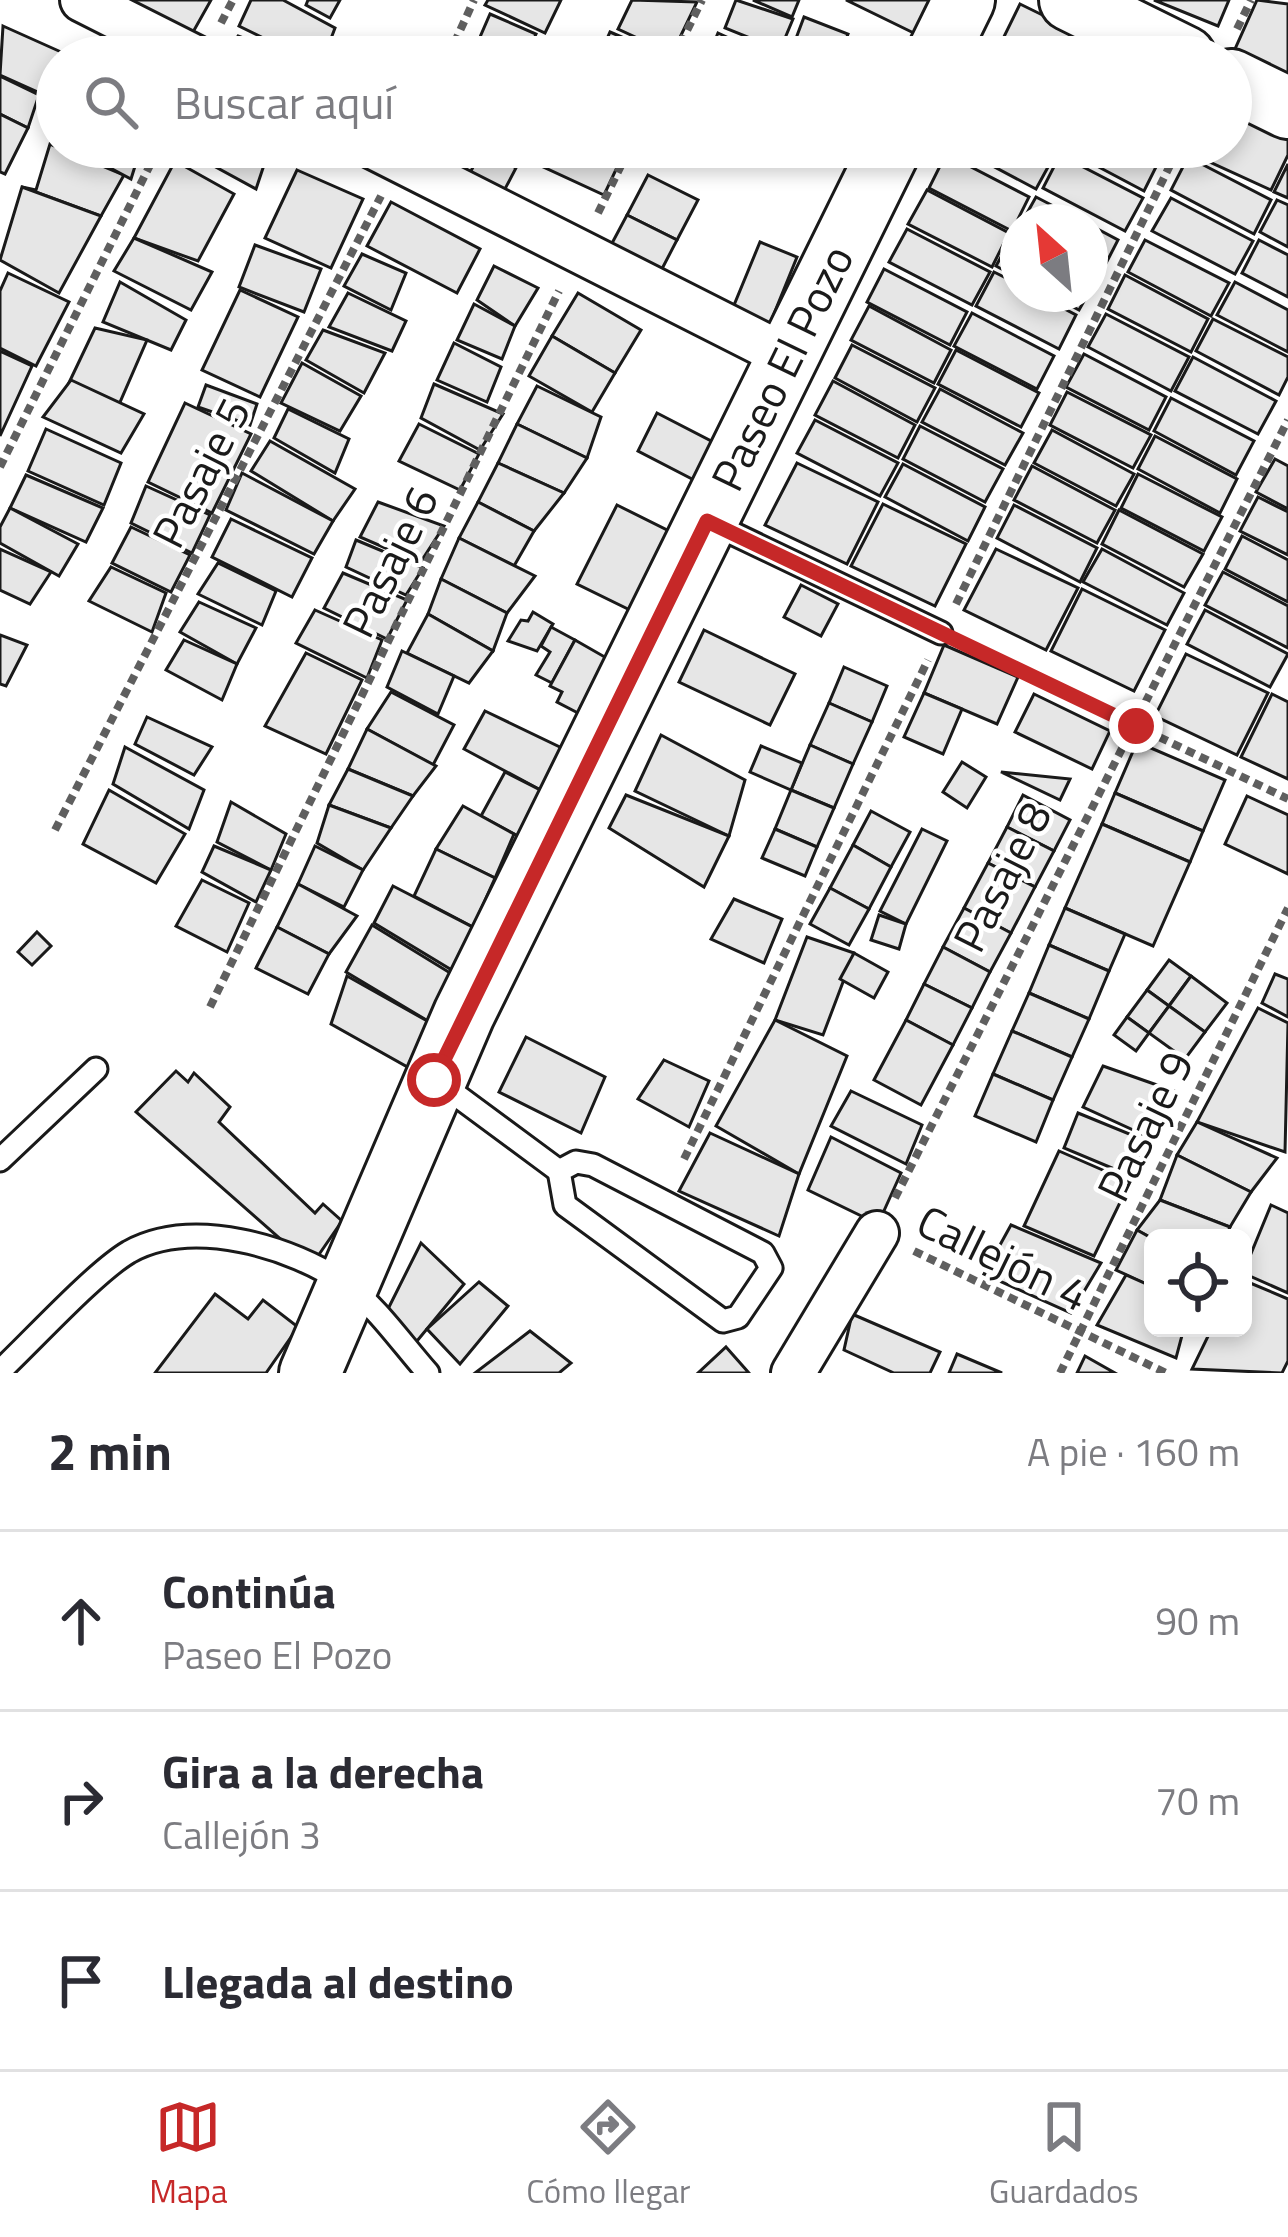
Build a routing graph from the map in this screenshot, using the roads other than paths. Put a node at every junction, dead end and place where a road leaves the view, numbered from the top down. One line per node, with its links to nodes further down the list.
1 (82, 0): 4 (street)
2 (964, 0): 5 (street)
3 (1070, 0): 6 (street)
4 (153, 36)
5 (946, 36)
6 (1143, 36)
7 (1252, 90): 8 (street)
8 (1288, 108)
9 (415, 168): 11 (street)
10 (882, 168): 11 (street, Paseo El Pozo)
11 (788, 356): 12 (street, Paseo El Pozo)
12 (707, 521): 13 (lane); 15 (street, Paseo El Pozo)
13 (941, 633)
14 (96, 1070): 16 (lane)
15 (434, 1080): 17 (lane); 19 (street, Paseo El Pozo)
16 (0, 1160)
17 (559, 1171): 17 (lane)
18 (877, 1233): 23 (street)
19 (348, 1286): 20 (lane); 21 (street, Paseo El Pozo); 22 (lane)
20 (0, 1371)
21 (310, 1373)
22 (428, 1373)
23 (793, 1373)

